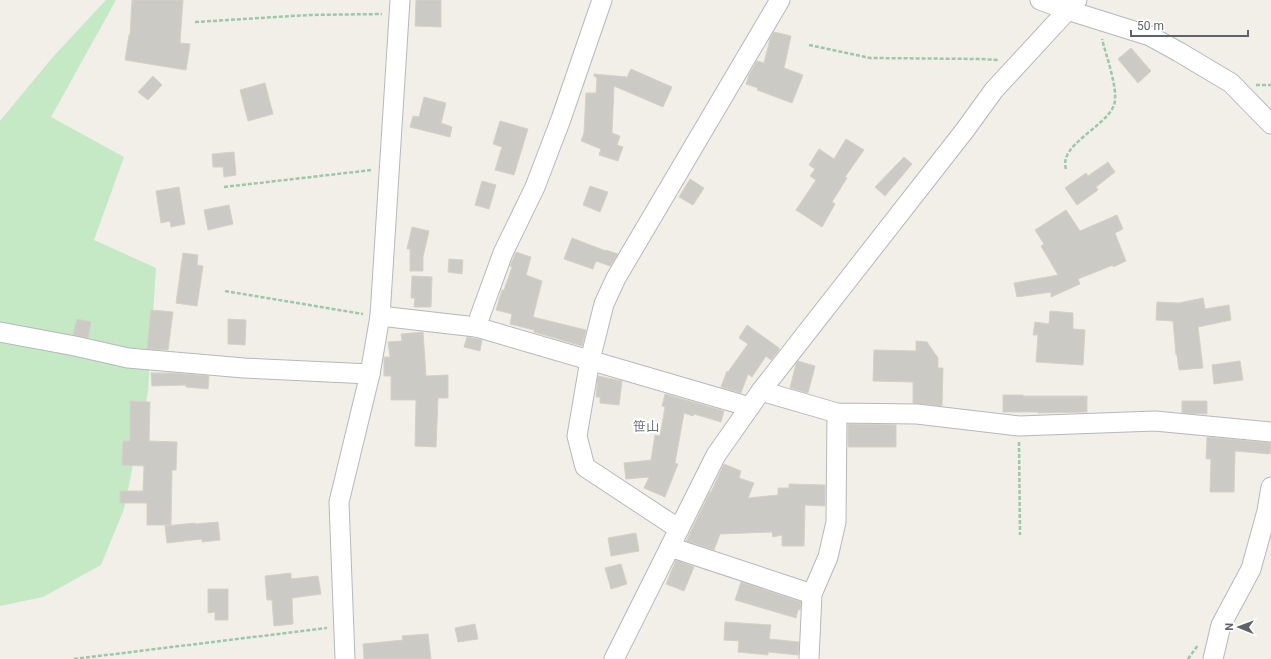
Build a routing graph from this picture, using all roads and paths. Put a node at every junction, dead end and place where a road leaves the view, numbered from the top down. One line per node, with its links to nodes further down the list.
1 (602, 0): 16 (street)
2 (780, 0): 18 (street)
3 (1040, 0): 4 (street)
4 (1072, 5): 6 (street); 9 (street)
5 (400, 7): 7 (path); 11 (street)
6 (1097, 19): 10 (street); 12 (path)
7 (195, 22)
8 (809, 45): 9 (path)
9 (1019, 62): 20 (street)
10 (1271, 124)
11 (390, 168): 13 (path); 15 (street)
12 (1066, 169)
13 (224, 187)
14 (226, 291): 15 (path)
15 (380, 316): 16 (street); 19 (street)
16 (476, 327): 18 (street)
17 (0, 332): 19 (street)
18 (590, 360): 21 (street); 26 (street)
19 (370, 374): 30 (street)
20 (761, 392): 21 (street); 22 (street)
21 (750, 407): 26 (street)
22 (837, 413): 23 (street); 29 (street)
23 (1019, 426): 24 (street); 27 (path)
24 (1271, 432)
25 (1271, 487): 35 (street)
26 (679, 529): 28 (street)
27 (1020, 535)
28 (670, 547): 29 (street); 33 (street)
29 (812, 594): 34 (street)
30 (343, 626): 31 (path); 32 (street)
31 (74, 659)
32 (345, 659)
33 (614, 659)
34 (810, 659)
35 (1213, 659)

